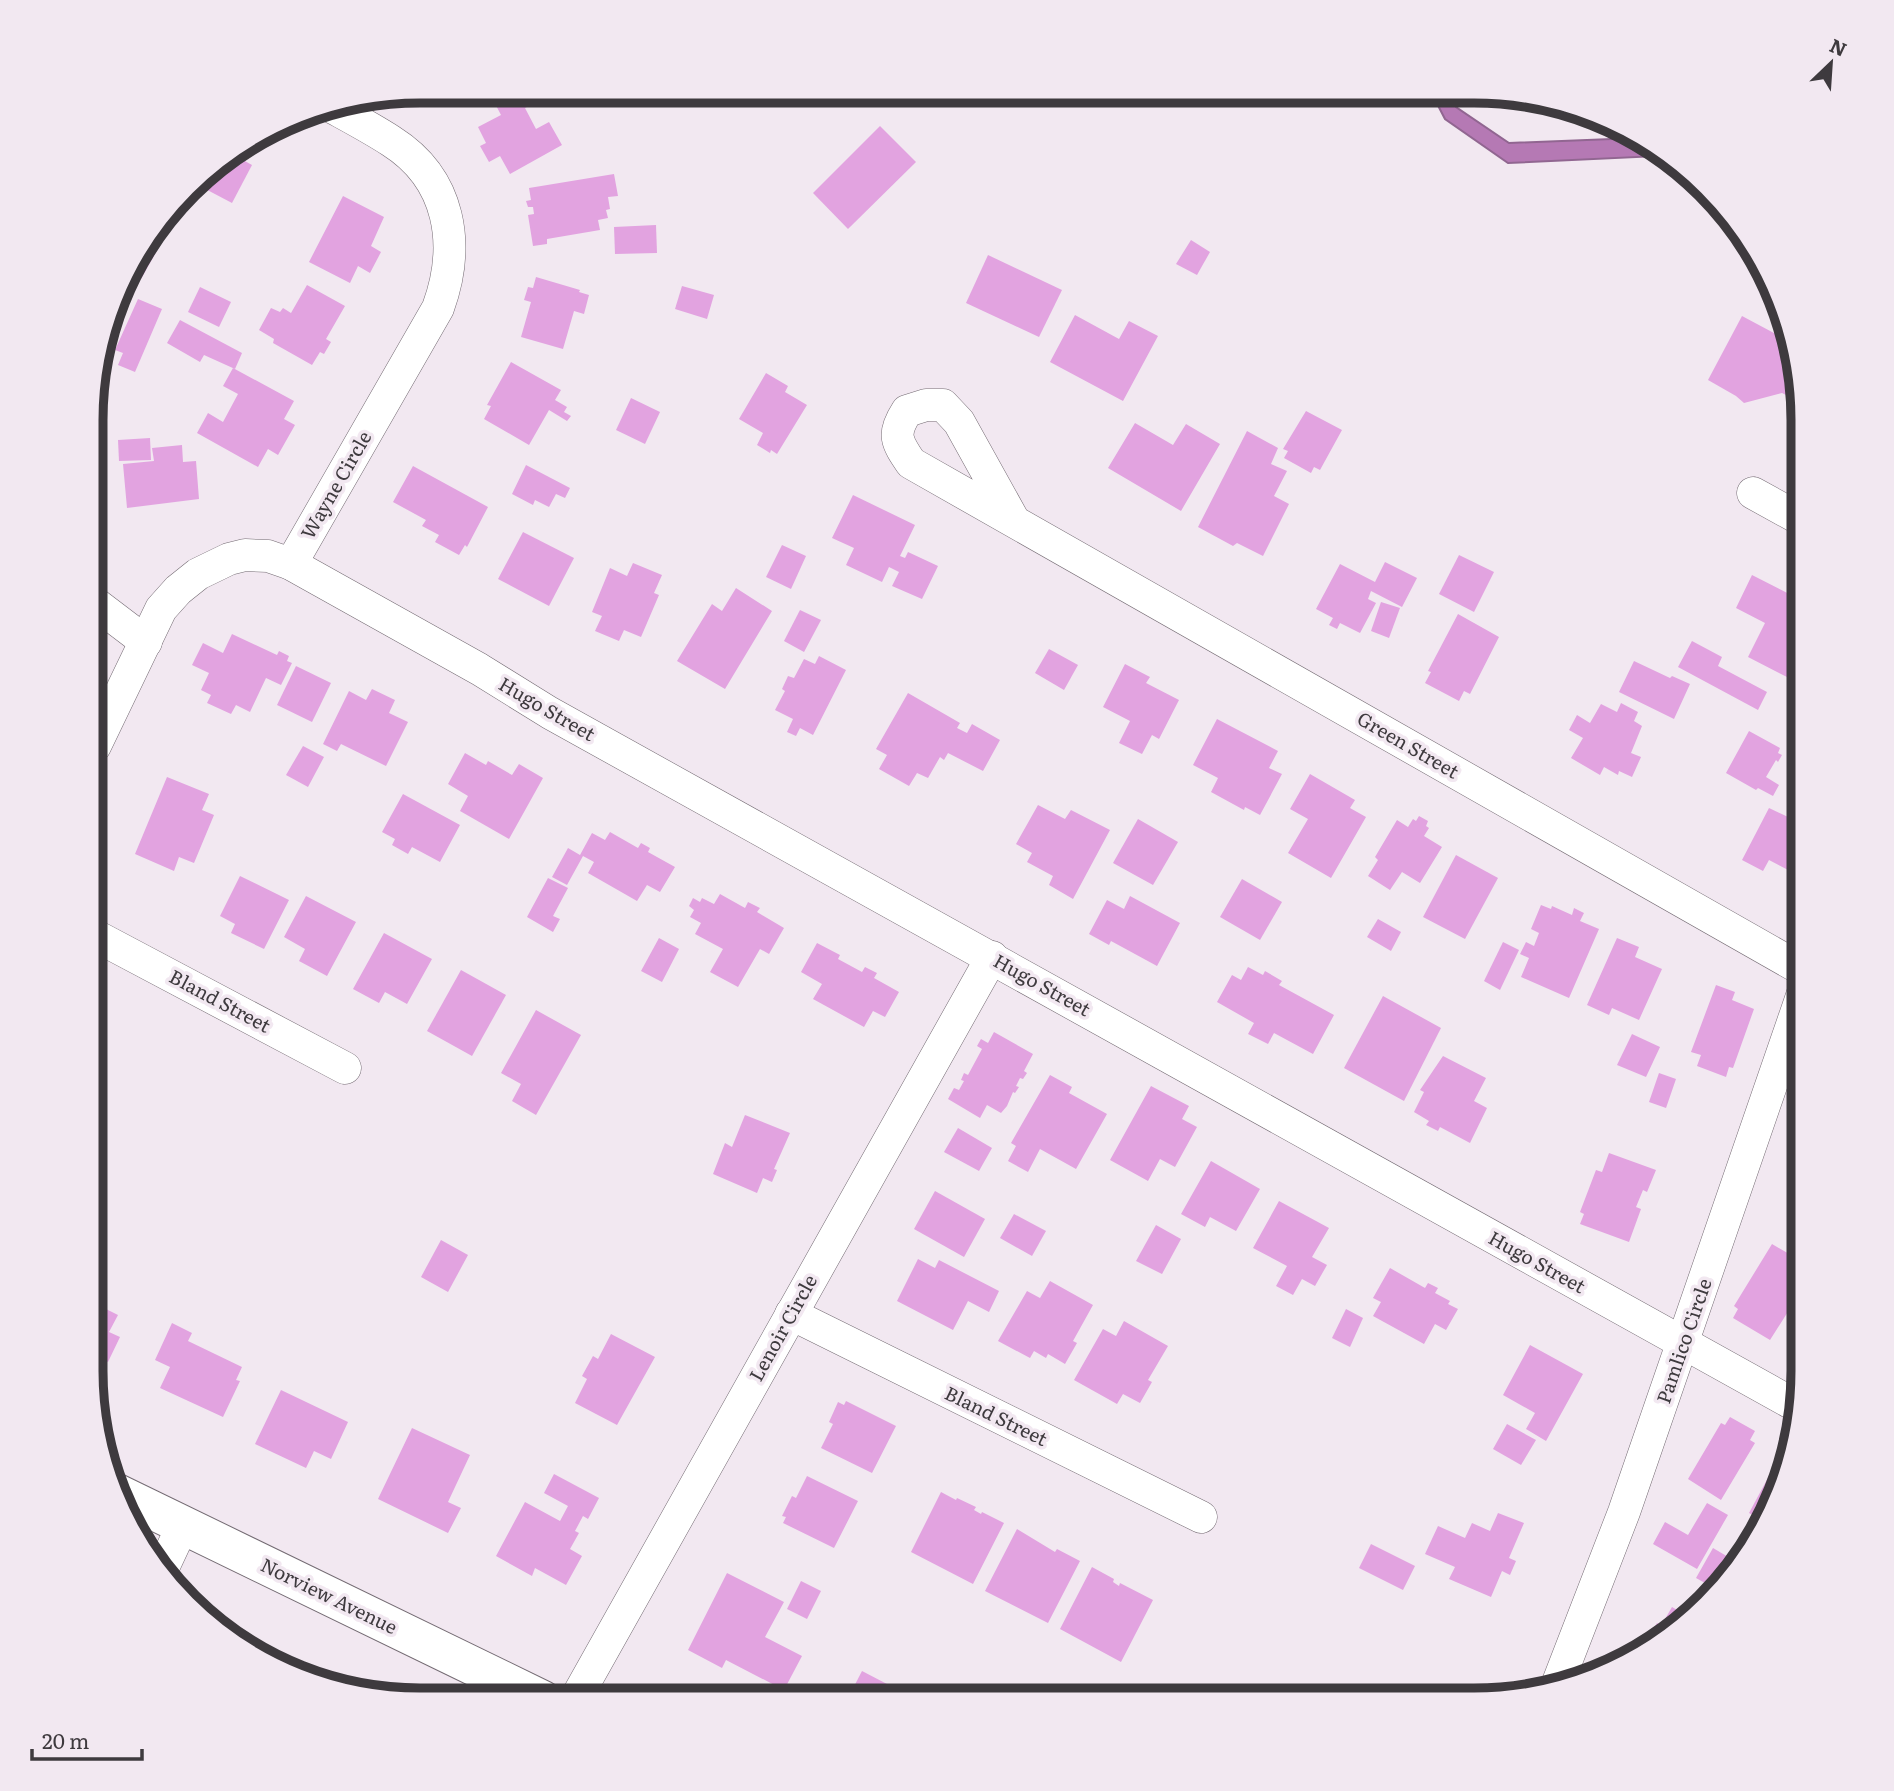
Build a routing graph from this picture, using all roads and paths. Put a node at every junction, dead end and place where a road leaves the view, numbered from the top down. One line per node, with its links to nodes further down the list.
1 (342, 113): 5 (street, Wayne Circle)
2 (1753, 493): 3 (street)
3 (1791, 514)
4 (1014, 521): 11 (street, Green Street)
5 (291, 564): 7 (street); 10 (street, Hugo Street)
6 (103, 609): 7 (street)
7 (146, 642): 8 (street)
8 (103, 730)
9 (103, 940): 13 (street, Bland Street)
10 (992, 957): 14 (street, Lenoir Circle); 15 (street, Hugo Street)
11 (1791, 963)
12 (1791, 1028): 15 (street, Pamlico Circle)
13 (345, 1068)
14 (792, 1314): 18 (street, Bland Street); 23 (street, Lenoir Circle)
15 (1684, 1344): 16 (street, Hugo Street); 21 (street, Pamlico Circle)
16 (1789, 1402)
17 (131, 1500): 19 (street, Norview Avenue)
18 (1201, 1517)
19 (183, 1525): 20 (street); 22 (street, Norview Avenue)
20 (166, 1560)
21 (1561, 1676)
22 (517, 1688)
23 (582, 1688)

